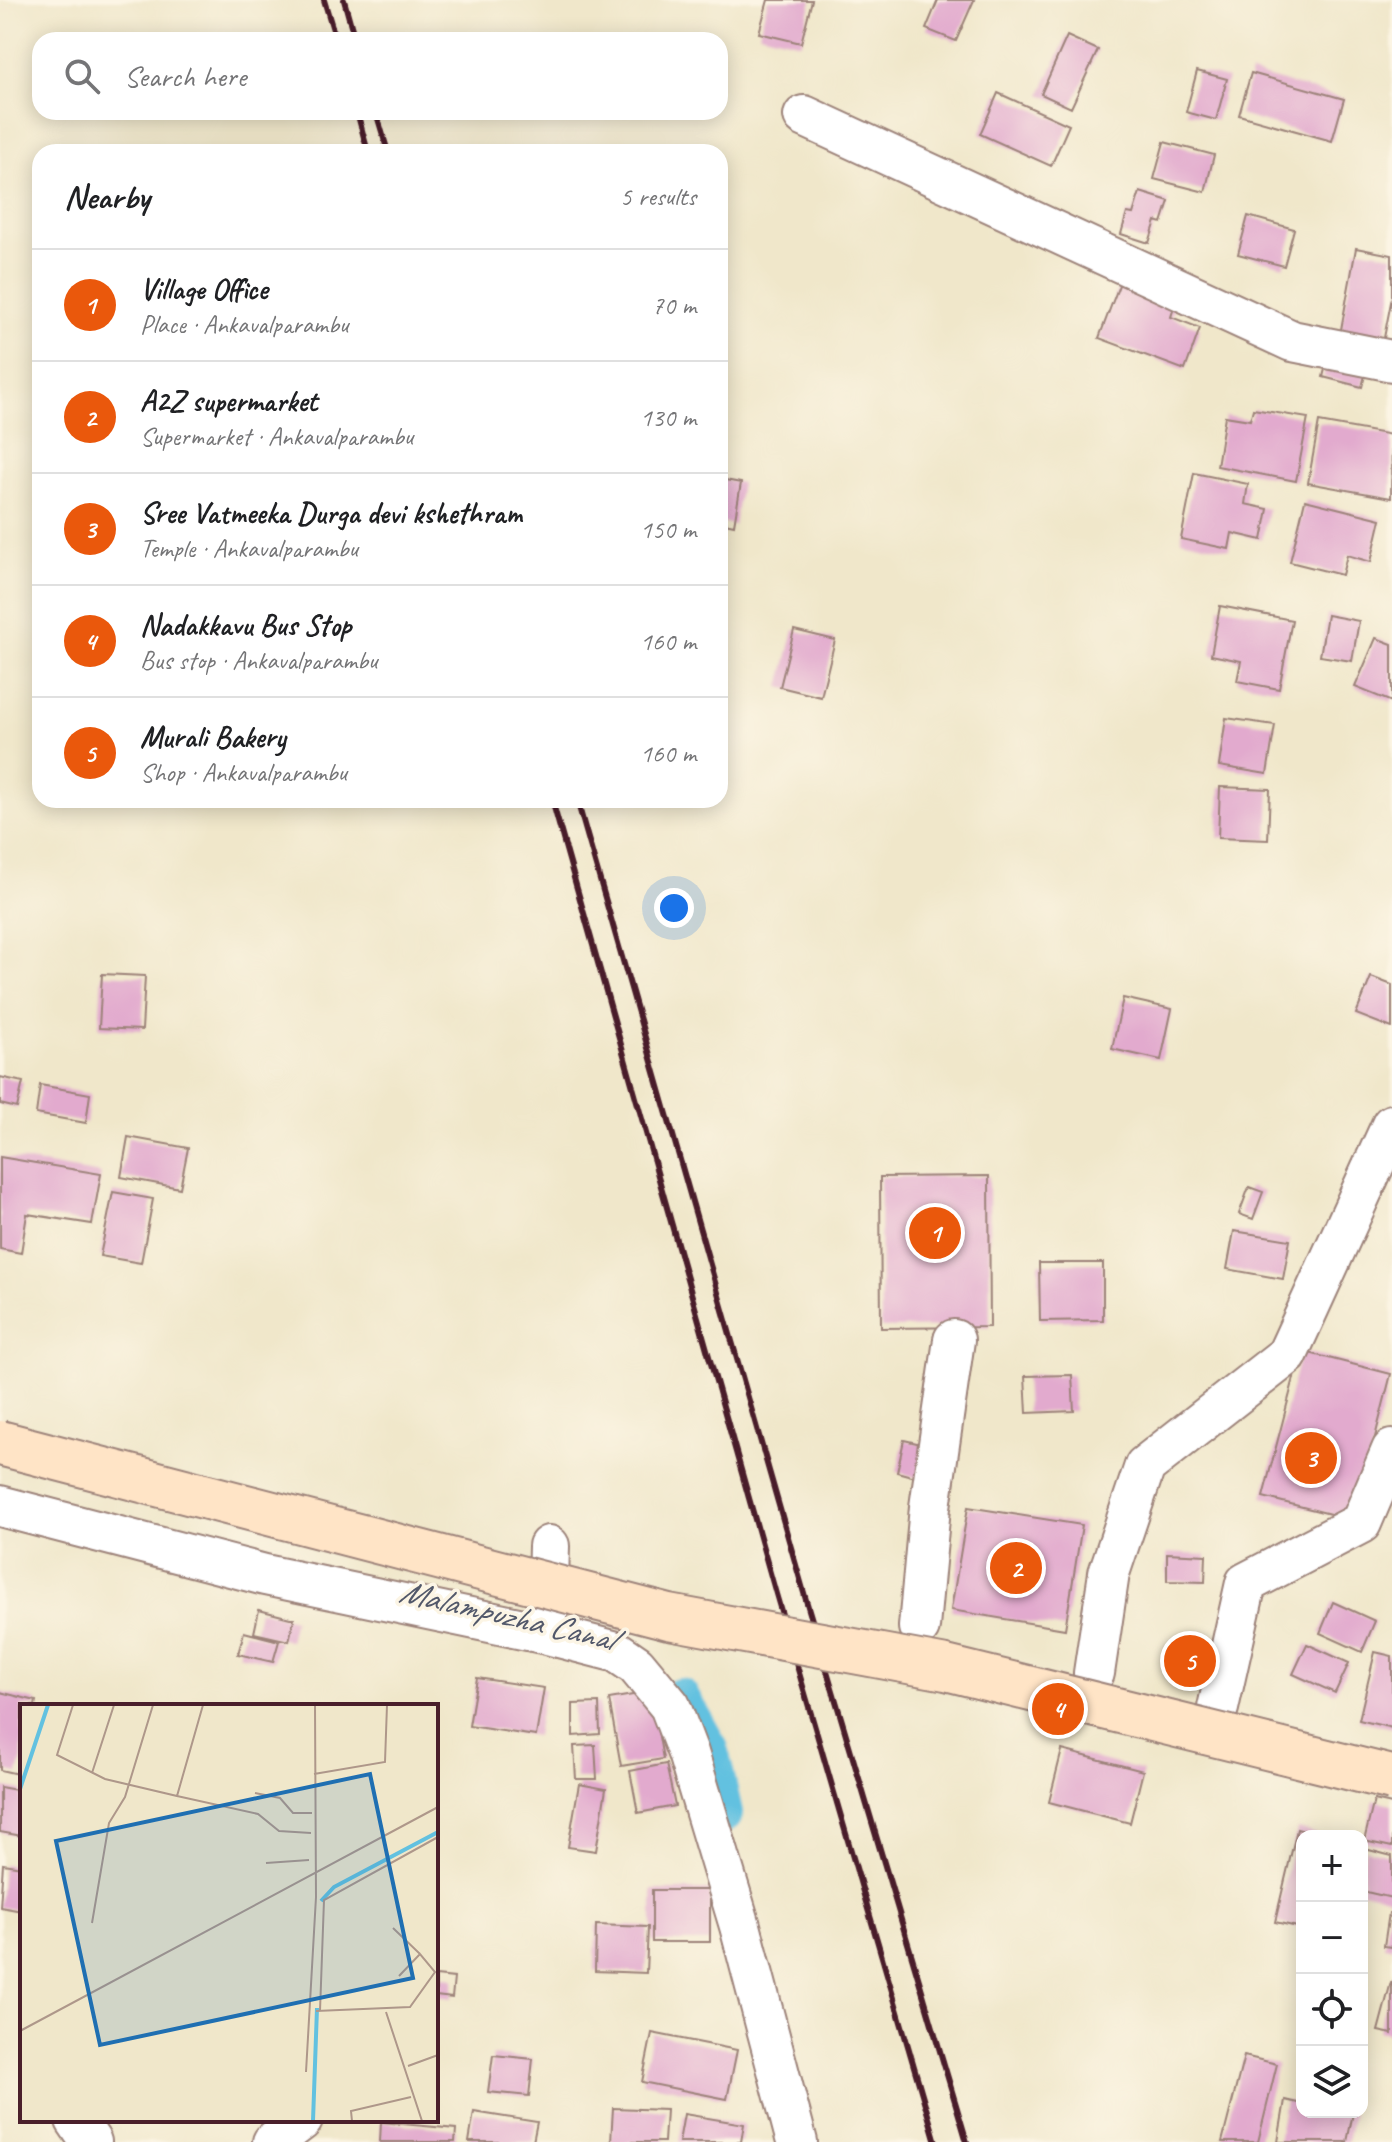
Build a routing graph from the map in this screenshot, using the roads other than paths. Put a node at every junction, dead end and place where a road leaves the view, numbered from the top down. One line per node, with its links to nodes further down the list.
1 (804, 116): 2 (street)
2 (1392, 361)
3 (1392, 1125): 11 (street)
4 (954, 1340): 9 (street)
5 (0, 1443): 13 (main road, bridge)
6 (1392, 1450): 12 (street)
7 (0, 1506): 10 (street)
8 (549, 1550): 10 (street)
9 (919, 1627)
10 (547, 1634): 18 (street)
11 (1094, 1673)
12 (1218, 1708)
13 (1392, 1778)
14 (77, 2122): 16 (street)
15 (299, 2122): 17 (street)
16 (91, 2142)
17 (273, 2142)
18 (797, 2142)

